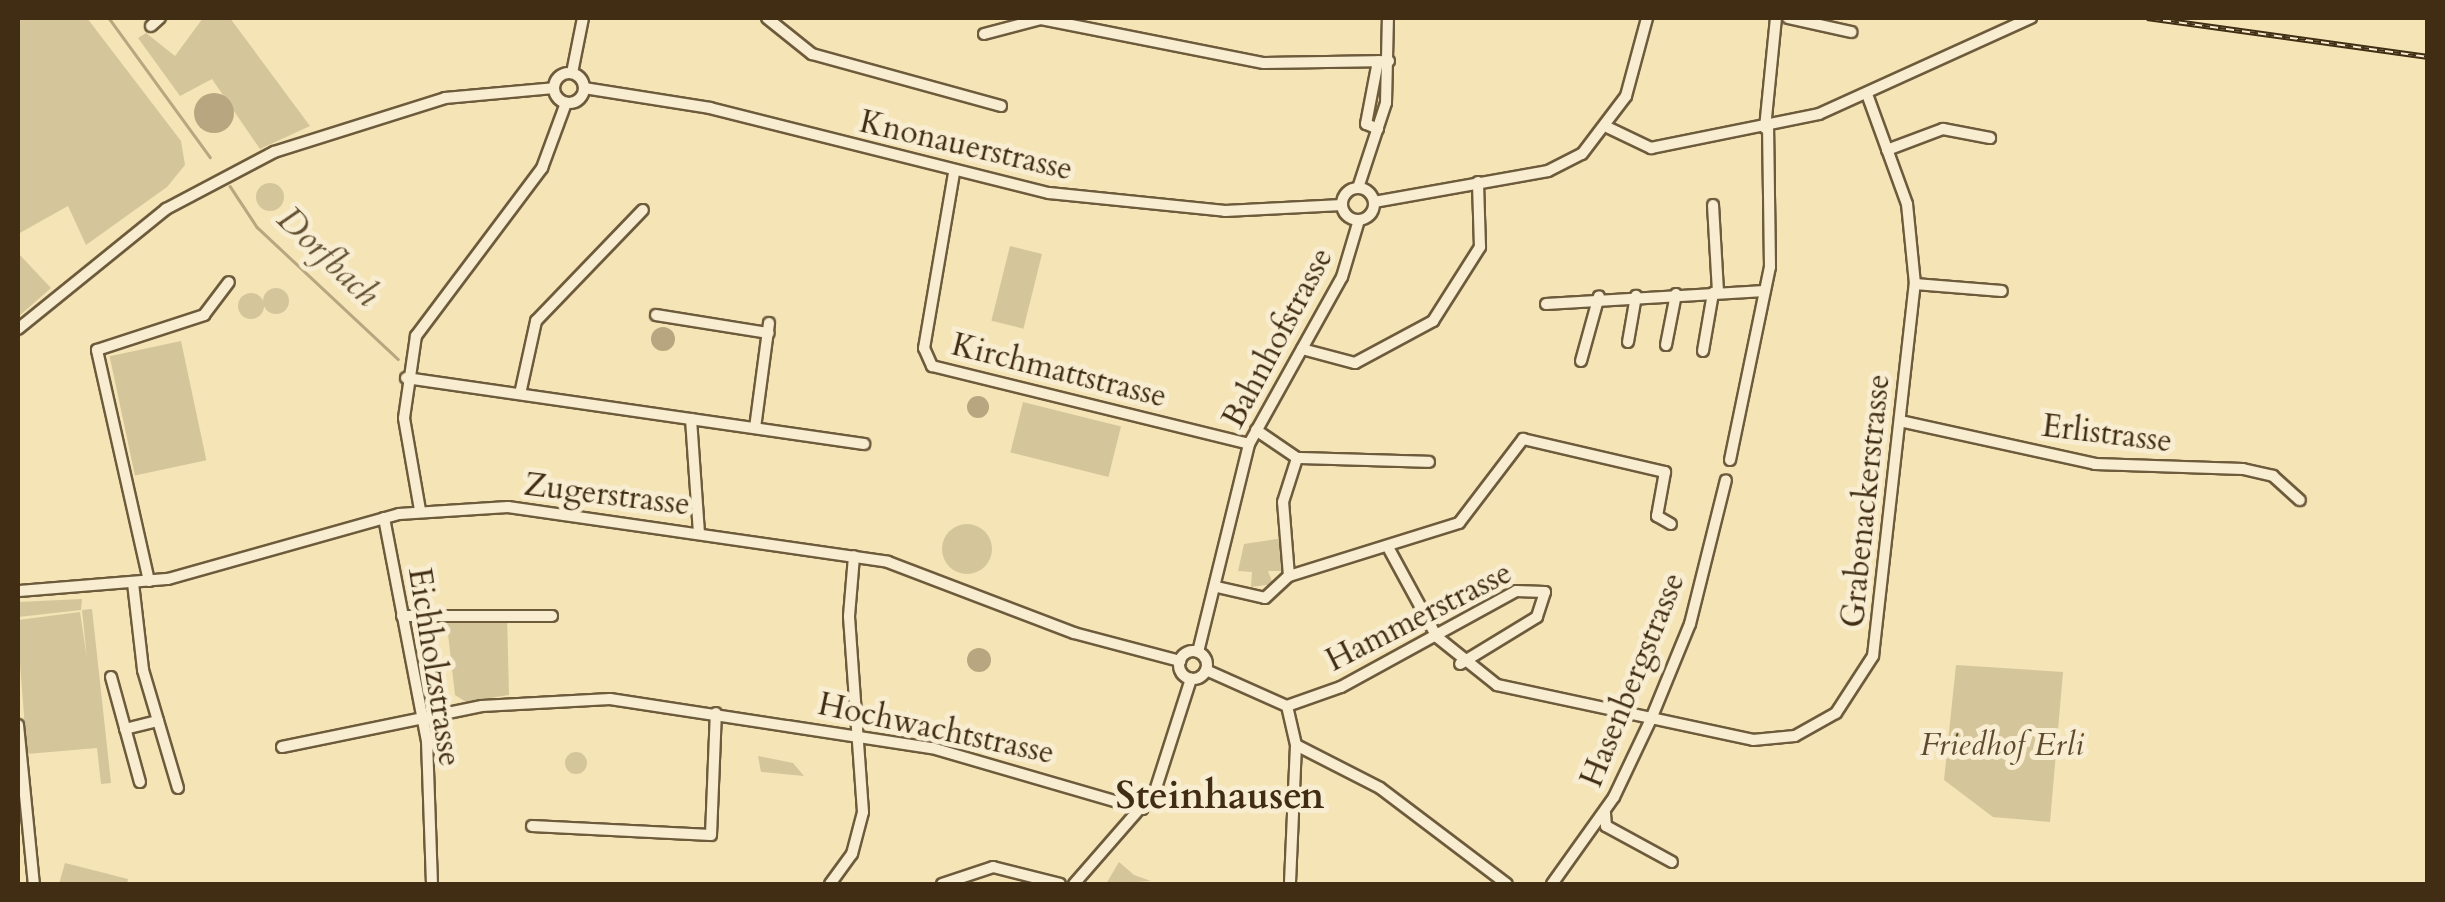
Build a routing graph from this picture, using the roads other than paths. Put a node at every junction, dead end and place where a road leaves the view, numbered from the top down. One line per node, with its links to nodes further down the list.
1 (583, 18): 11 (street)
2 (767, 18): 16 (street)
3 (1388, 18): 10 (street)
4 (1647, 18): 18 (street)
5 (1776, 18): 17 (street)
6 (1788, 18): 8 (street)
7 (2028, 20): 14 (street)
8 (1851, 32)
9 (984, 34): 10 (street)
10 (1384, 61): 23 (street)
11 (572, 73): 12 (street); 13 (street)
12 (554, 88): 15 (street); 39 (street)
13 (584, 88): 15 (street); 21 (street, Knonauerstrasse)
14 (1868, 97): 17 (street); 20 (street, Grabenackerstrasse)
15 (566, 103): 45 (street)
16 (1001, 106)
17 (1766, 127): 18 (street); 31 (street)
18 (1609, 128): 22 (street)
19 (1990, 138): 20 (street)
20 (1888, 150): 30 (street, Grabenackerstrasse)
21 (954, 173): 26 (street, Knonauerstrasse); 52 (street, Kirchmattstrasse)
22 (1478, 182): 24 (street); 42 (street)
23 (1358, 188): 24 (street); 26 (street)
24 (1374, 202): 28 (street)
25 (1713, 204): 33 (street)
26 (1342, 205): 28 (street)
27 (643, 210): 46 (street)
28 (1358, 220): 42 (street, Bahnhofstrasse)
29 (230, 282): 65 (street)
30 (1914, 284): 32 (street); 48 (street, Grabenackerstrasse)
31 (1765, 290): 33 (street); 54 (street)
32 (2002, 291)
33 (1715, 293): 34 (street); 43 (street)
34 (1676, 294): 36 (street); 41 (street)
35 (1598, 296): 36 (street); 37 (street); 44 (street)
36 (1636, 296): 40 (street)
37 (1546, 304)
38 (656, 315): 49 (street)
39 (18, 329)
40 (1628, 342)
41 (1666, 345)
42 (1302, 349): 50 (street, Bahnhofstrasse)
43 (1704, 351)
44 (1582, 361)
45 (406, 378): 46 (street); 58 (street)
46 (520, 394): 47 (street)
47 (691, 419): 49 (street); 61 (street)
48 (1900, 422): 57 (street, Erlistrasse); 81 (street, Grabenackerstrasse)
49 (755, 428): 51 (street)
50 (1256, 430): 52 (street, Bahnhofstrasse); 53 (street)
51 (864, 444)
52 (1248, 444): 67 (street, Bahnhofstrasse)
53 (1296, 458): 55 (street); 64 (street)
54 (1730, 460)
55 (1429, 462)
56 (1726, 480): 81 (street, Hasenbergstrasse)
57 (2300, 500)
58 (420, 510): 59 (street, Zugerstrasse); 61 (street, Zugerstrasse)
59 (384, 518): 65 (street, Zugerstrasse); 69 (street, Eichholzstrasse)
60 (1671, 524): 62 (street)
61 (698, 532): 63 (street, Zugerstrasse)
62 (1389, 549): 64 (street); 71 (street)
63 (854, 556): 73 (street, Zugerstrasse); 85 (street)
64 (1289, 576): 67 (street)
65 (149, 581): 66 (street, Zugerstrasse)
66 (133, 583): 68 (street, Zugerstrasse); 82 (street)
67 (1217, 587): 72 (street, Bahnhofstrasse)
68 (18, 591)
69 (402, 616): 70 (street); 80 (street, Eichholzstrasse)
70 (552, 616)
71 (1436, 637): 74 (street); 74 (street, Hammerstrasse); 78 (street, Hammerstrasse)
72 (1198, 652): 73 (street); 75 (street)
73 (1180, 660): 77 (street)
74 (1460, 664): 81 (street, Grabenackerstrasse)
75 (1206, 670): 77 (street); 78 (street)
76 (111, 677): 84 (street)
77 (1191, 679): 90 (street)
78 (1287, 706): 86 (street)
79 (716, 712): 80 (street, Hochwachtstrasse); 85 (street, Hochwachtstrasse); 92 (street)
80 (422, 718): 87 (street, Hochwachtstrasse); 95 (street, Eichholzstrasse)
81 (1651, 719): 91 (street, Hasenbergstrasse)
82 (158, 721): 84 (street); 89 (street)
83 (18, 726): 94 (street)
84 (125, 729): 88 (street)
85 (860, 736): 90 (street, Hochwachtstrasse); 96 (street)
86 (1296, 745): 100 (street); 101 (street)
87 (282, 747)
88 (140, 782)
89 (178, 788)
90 (1142, 808): 99 (street)
91 (1604, 813): 93 (street); 102 (street, Hasenbergstrasse)
92 (532, 826)
93 (1672, 862)
94 (34, 884)
95 (432, 884)
96 (830, 884)
97 (942, 884): 98 (street)
98 (1060, 884)
99 (1074, 884)
100 (1290, 884)
101 (1506, 884)
102 (1552, 884)

